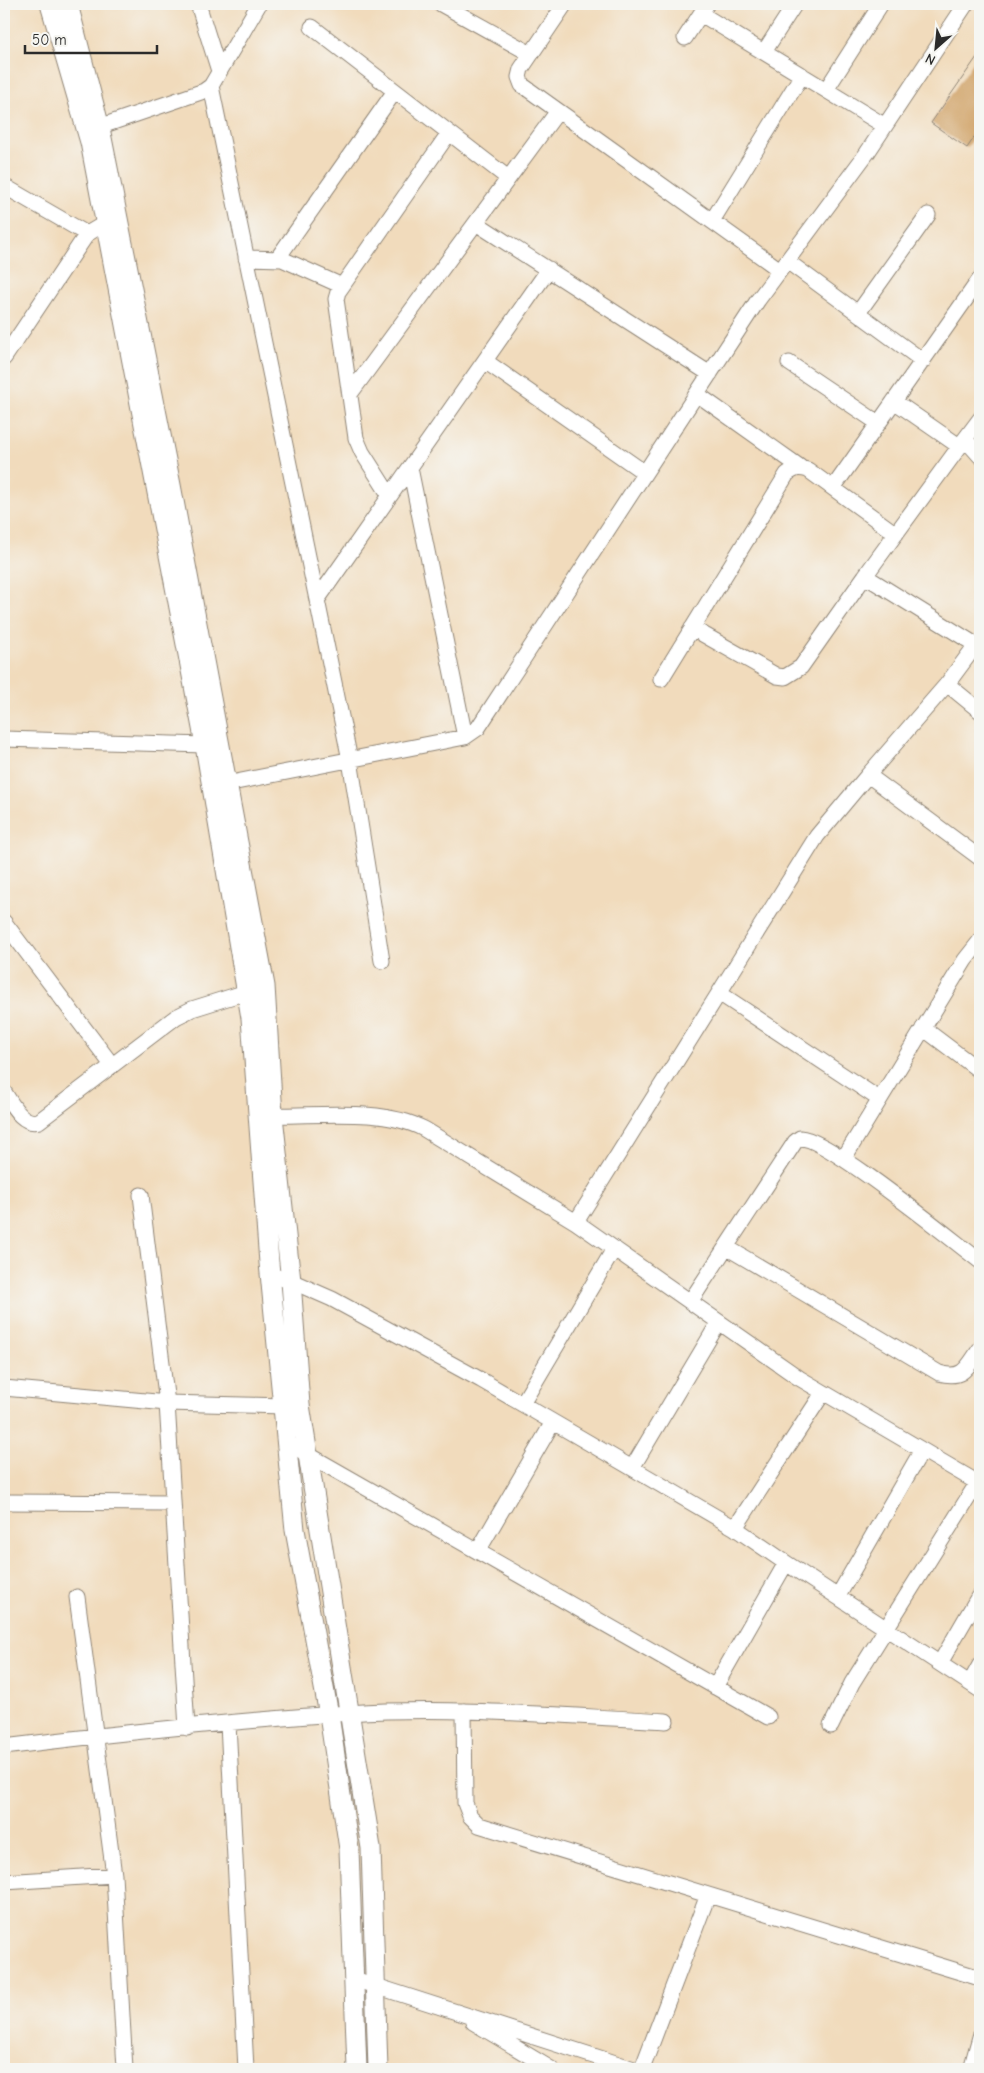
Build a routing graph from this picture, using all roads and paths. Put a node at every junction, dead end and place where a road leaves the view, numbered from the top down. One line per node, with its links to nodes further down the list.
1 (50, 4): 22 (street)
2 (68, 4): 22 (street)
3 (198, 4): 15 (street)
4 (259, 4): 15 (street)
5 (441, 4): 14 (street)
6 (565, 4): 14 (street)
7 (795, 4): 13 (street)
8 (880, 4): 18 (street)
9 (966, 4): 21 (street)
10 (704, 9): 12 (street); 13 (street)
11 (312, 27): 19 (street)
12 (685, 38)
13 (764, 52): 16 (street)
14 (531, 54): 20 (street)
15 (219, 71): 17 (street)
16 (802, 75): 18 (street); 28 (street)
17 (210, 86): 22 (street); 31 (street)
18 (826, 90): 21 (street)
19 (395, 91): 23 (street); 32 (street)
20 (558, 111): 24 (street); 28 (street)
21 (885, 126): 33 (street)
22 (93, 129): 27 (street)
23 (449, 132): 24 (street); 36 (street)
24 (508, 178): 29 (street)
25 (4, 186): 30 (street)
26 (928, 215): 37 (street)
27 (111, 220): 30 (street); 65 (street)
28 (712, 221): 33 (street)
29 (476, 223): 34 (street); 43 (street)
30 (87, 234): 38 (street)
31 (246, 258): 32 (street); 57 (street)
32 (277, 259): 36 (street)
33 (784, 265): 37 (street); 42 (street)
34 (550, 269): 39 (street); 42 (street)
35 (980, 279): 40 (street)
36 (340, 285): 43 (street)
37 (858, 313): 40 (street)
38 (4, 358)
39 (485, 361): 51 (street); 52 (street)
40 (923, 361): 45 (street)
41 (789, 363): 47 (street)
42 (710, 374): 44 (street)
43 (350, 394): 54 (street)
44 (697, 394): 50 (street); 52 (street)
45 (894, 401): 47 (street); 48 (street)
46 (980, 419): 48 (street)
47 (878, 423): 53 (street)
48 (962, 443): 49 (street); 55 (street)
49 (980, 456)
50 (800, 467): 53 (street); 58 (street)
51 (410, 468): 54 (street); 63 (street)
52 (645, 474): 63 (street)
53 (833, 488): 55 (street)
54 (390, 496): 57 (street)
55 (896, 534): 56 (street)
56 (865, 576): 58 (street); 59 (street)
57 (317, 600): 66 (street)
58 (692, 628): 60 (street)
59 (978, 642): 61 (street)
60 (661, 679)
61 (947, 684): 62 (street); 67 (street)
62 (980, 710)
63 (465, 737): 66 (street)
64 (4, 739): 65 (street)
65 (212, 744): 68 (street)
66 (350, 760): 68 (street); 72 (street)
67 (868, 775): 69 (street); 74 (street)
68 (220, 786): 73 (street); 75 (street)
69 (980, 858)
70 (4, 922): 78 (street)
71 (980, 941): 77 (street)
72 (382, 961)
73 (265, 991): 75 (street); 76 (street)
74 (719, 993): 81 (street); 85 (street)
75 (246, 994): 76 (street); 78 (street)
76 (259, 1017): 82 (street)
77 (923, 1028): 79 (street); 81 (street)
78 (112, 1065): 80 (street)
79 (980, 1071)
80 (4, 1092)
81 (879, 1099): 83 (street)
82 (266, 1115): 85 (street); 89 (street); 90 (street)
83 (844, 1158): 87 (street); 88 (street)
84 (141, 1194): 96 (street)
85 (576, 1222): 86 (street)
86 (614, 1248): 91 (street); 97 (street)
87 (726, 1248): 91 (street); 93 (street)
88 (980, 1261)
89 (270, 1275): 90 (street); 98 (street)
90 (291, 1281): 97 (street); 102 (street)
91 (690, 1302): 92 (street)
92 (719, 1322): 95 (street); 103 (street)
93 (980, 1349)
94 (4, 1388): 96 (street)
95 (823, 1393): 101 (street); 107 (street)
96 (167, 1403): 98 (street); 106 (street)
97 (522, 1404): 99 (street)
98 (283, 1406): 100 (street)
99 (553, 1422): 103 (street); 108 (street)
100 (286, 1442): 102 (street); 120 (street)
101 (922, 1450): 104 (street); 111 (street)
102 (308, 1454): 108 (street); 119 (street)
103 (632, 1468): 107 (street)
104 (979, 1483): 113 (street)
105 (4, 1502): 106 (street)
106 (173, 1503): 125 (street)
107 (735, 1528): 109 (street)
108 (478, 1551): 117 (street)
109 (786, 1563): 111 (street); 117 (street)
110 (980, 1594): 114 (street)
111 (838, 1596): 113 (street)
112 (77, 1597): 126 (street)
113 (886, 1627): 114 (street); 124 (street)
114 (940, 1663): 116 (street)
115 (980, 1665): 116 (street)
116 (975, 1686)
117 (715, 1687): 121 (street)
118 (464, 1711): 119 (street); 122 (street); 130 (street)
119 (350, 1713): 120 (street); 133 (street)
120 (329, 1715): 123 (street); 131 (street)
121 (768, 1717)
122 (666, 1721)
123 (228, 1724): 125 (street); 137 (street)
124 (831, 1726)
125 (188, 1728): 126 (street)
126 (96, 1736): 127 (street); 128 (street)
127 (4, 1747)
128 (114, 1875): 129 (street); 136 (street)
129 (4, 1882)
130 (708, 1895): 132 (street); 142 (street)
131 (354, 1978): 133 (street); 138 (street)
132 (980, 1978)
133 (376, 1984): 134 (street); 139 (street)
134 (448, 2008): 140 (street); 141 (street)
135 (980, 2037): 143 (street)
136 (124, 2069)
137 (246, 2069)
138 (356, 2069)
139 (378, 2069)
140 (550, 2069)
141 (634, 2069)
142 (642, 2069)
143 (971, 2069)

